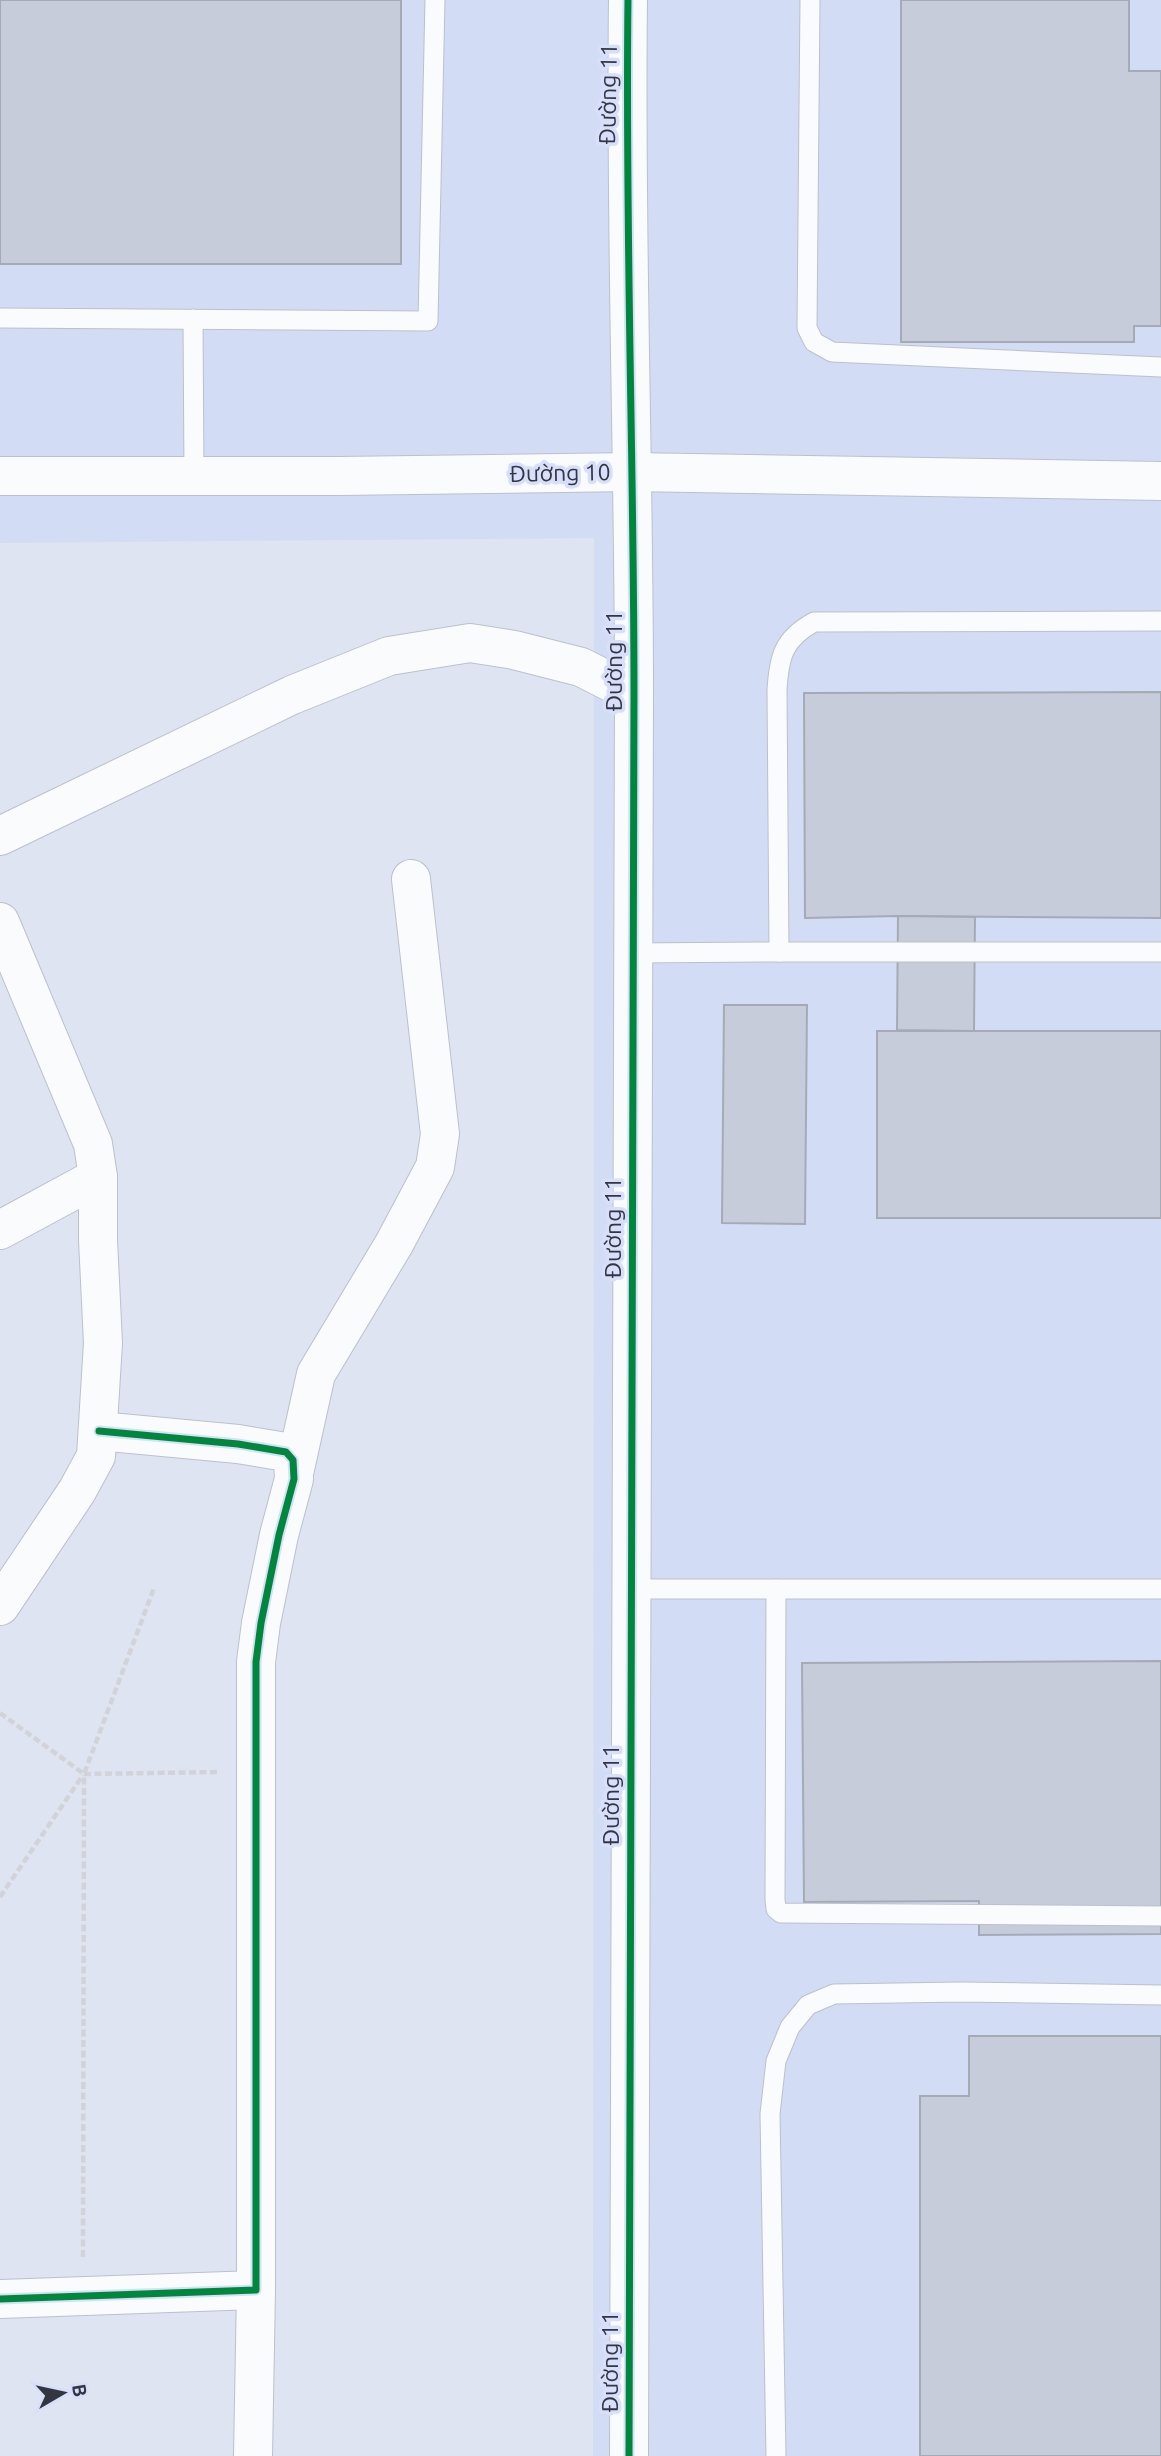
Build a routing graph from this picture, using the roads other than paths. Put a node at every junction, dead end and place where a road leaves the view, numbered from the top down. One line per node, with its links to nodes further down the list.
1 (435, 0): 5 (lane)
2 (628, 0): 7 (street, Đường 11)
3 (810, 0): 6 (lane)
4 (0, 318): 5 (lane)
5 (193, 319): 9 (lane)
6 (1161, 367)
7 (633, 472): 9 (street, Đường 10); 10 (street, Đường 10); 12 (street, Đường 11)
8 (0, 476): 9 (street, Đường 10)
9 (194, 476)
10 (1161, 481)
11 (1161, 621): 16 (lane)
12 (634, 694): 13 (street); 18 (street, Đường 11)
13 (0, 836)
14 (411, 879): 22 (street)
15 (0, 922): 19 (street)
16 (779, 952): 17 (lane); 18 (lane)
17 (1161, 952)
18 (633, 953): 23 (street, Đường 11)
19 (98, 1177): 20 (street); 21 (street)
20 (0, 1230)
21 (99, 1431): 22 (street); 26 (street)
22 (295, 1469): 29 (street)
23 (631, 1589): 24 (lane); 32 (street, Đường 11)
24 (776, 1589): 25 (lane); 27 (lane)
25 (1161, 1589)
26 (0, 1606)
27 (1161, 1916)
28 (1161, 1995): 33 (lane)
29 (256, 2290): 30 (street); 31 (street)
30 (0, 2300)
31 (253, 2456)
32 (629, 2456)
33 (776, 2456)

